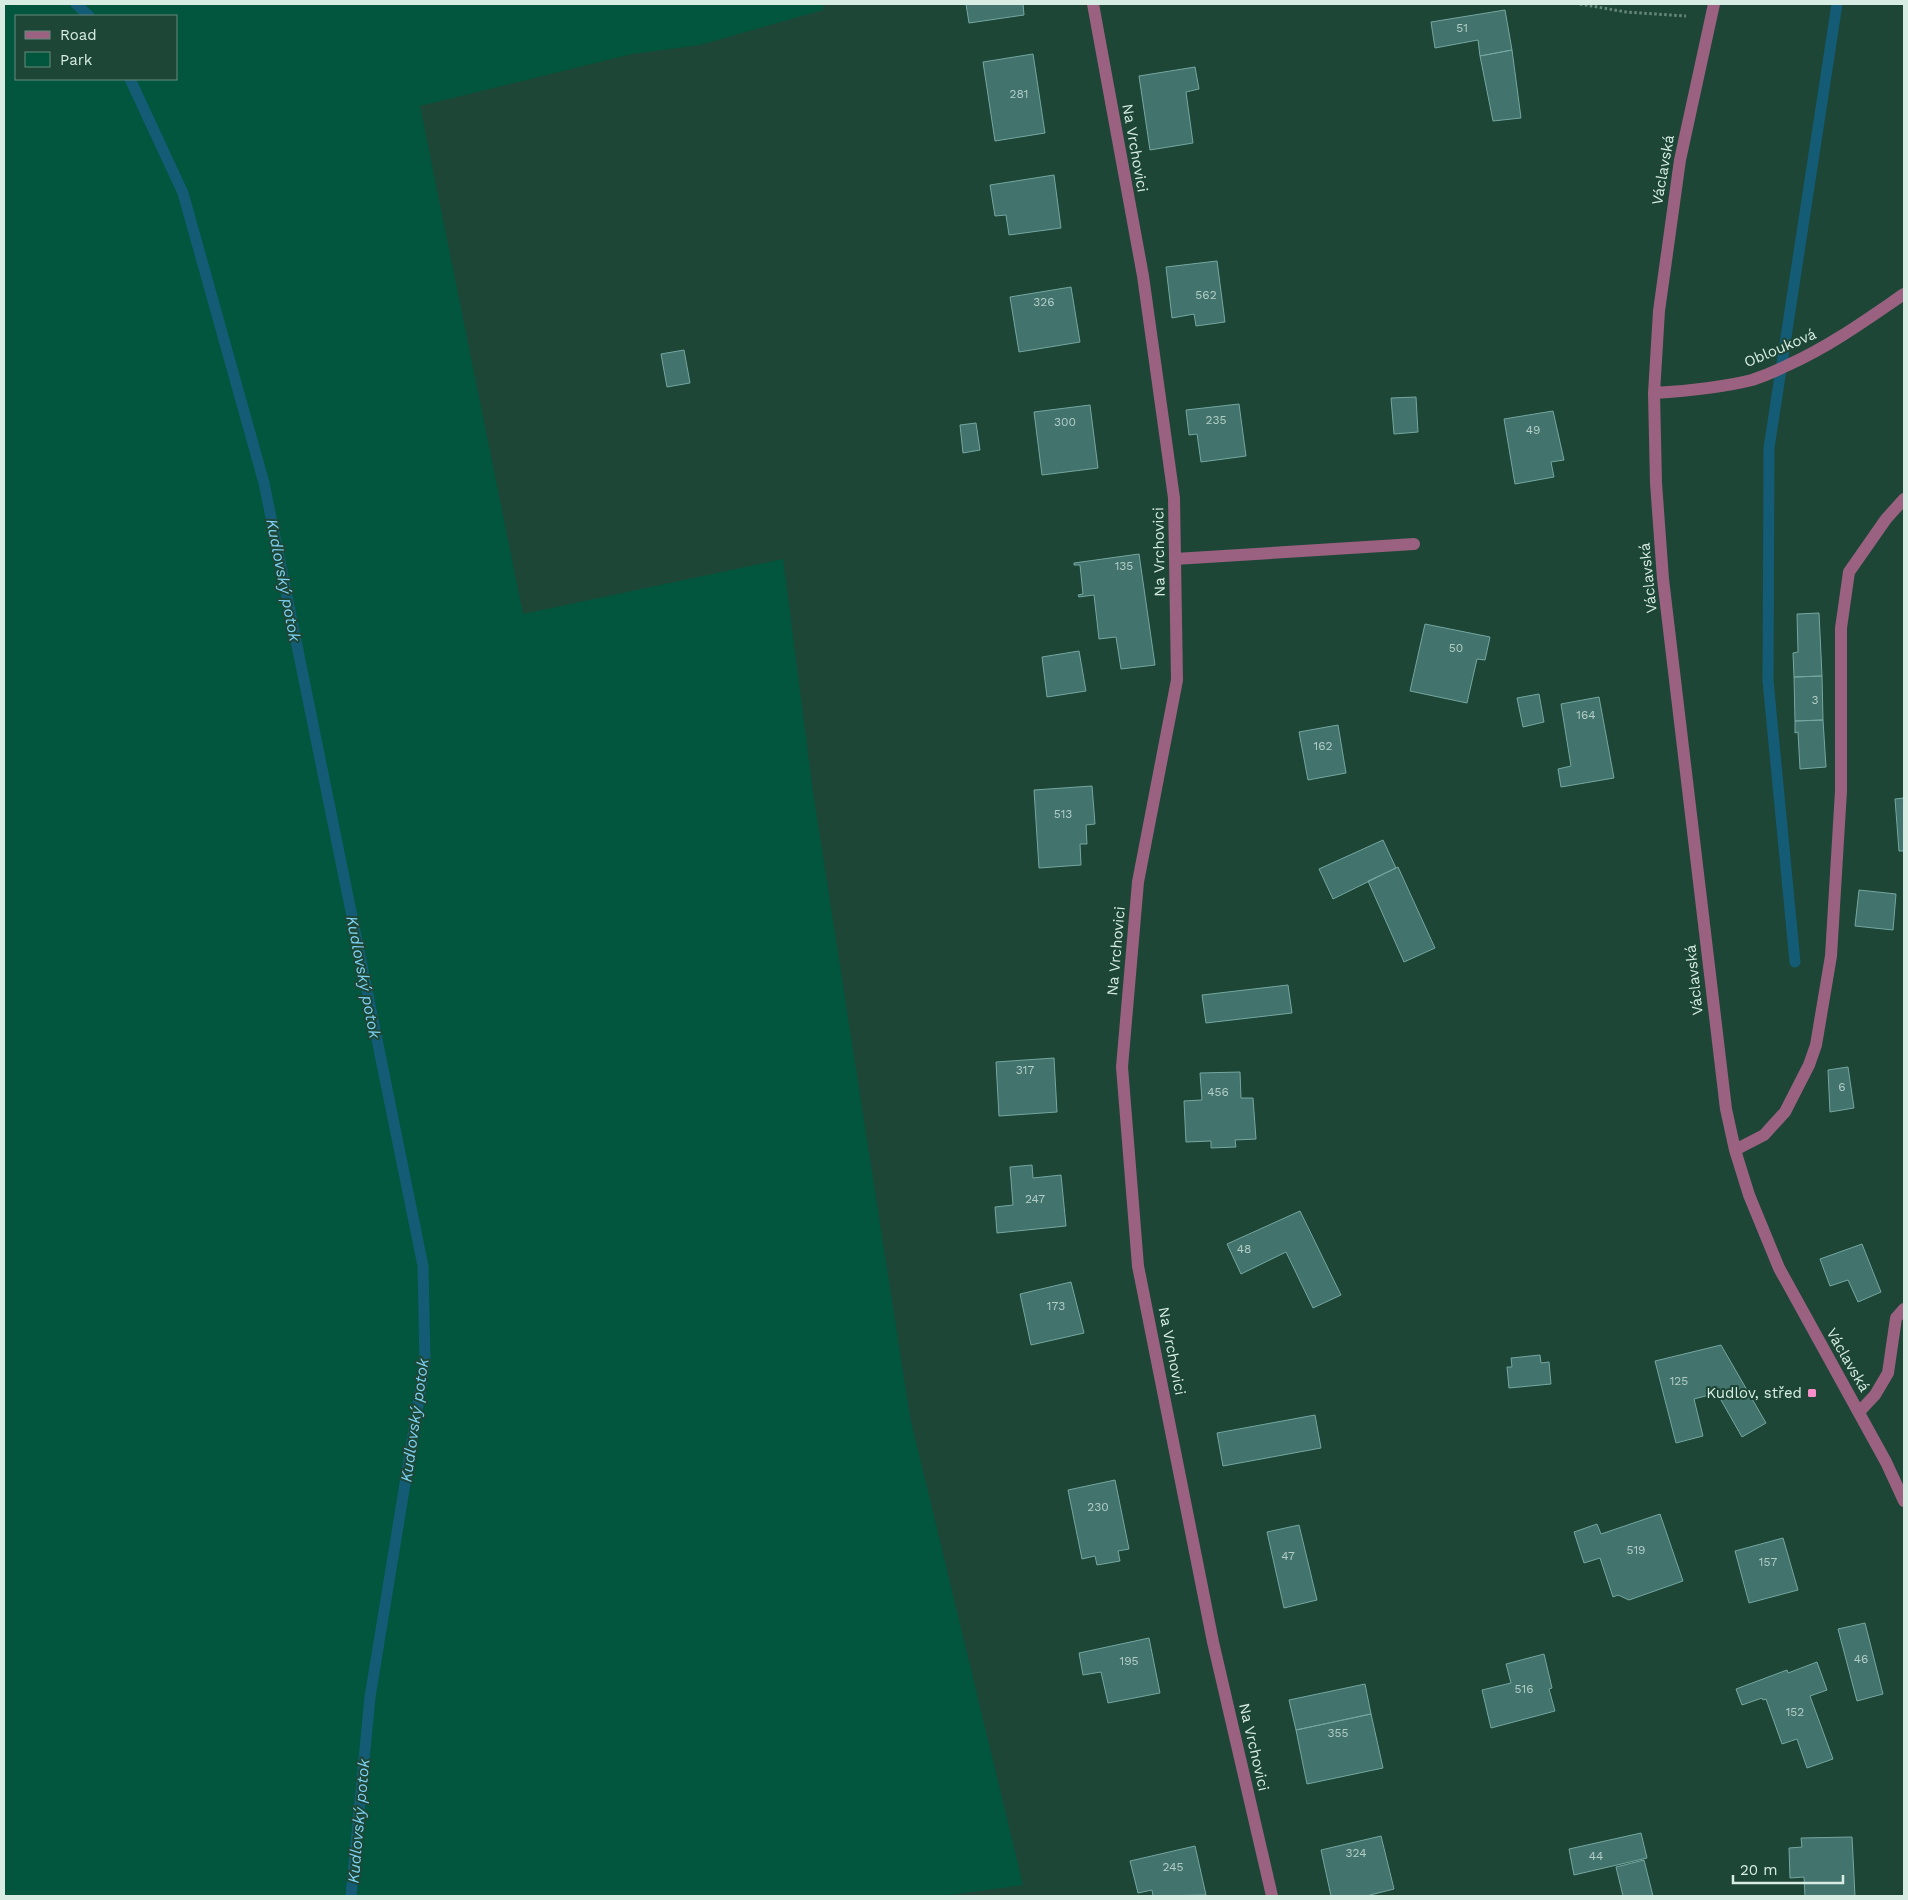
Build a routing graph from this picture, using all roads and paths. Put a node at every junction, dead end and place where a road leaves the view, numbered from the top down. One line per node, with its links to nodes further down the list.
1 (1092, 4): 9 (street, Na Vrchovici)
2 (1580, 4): 4 (path)
3 (1714, 4): 4 (street, Václavská)
4 (1710, 17): 6 (street, Václavská)
5 (1904, 294): 6 (street, Oblouková)
6 (1654, 393): 10 (street, Václavská)
7 (1904, 498): 10 (street)
8 (1414, 544): 9 (street)
9 (1175, 559): 14 (street, Na Vrchovici)
10 (1735, 1150): 12 (street, Václavská)
11 (1904, 1309): 12 (street)
12 (1859, 1412): 13 (street, Václavská)
13 (1904, 1501)
14 (1272, 1896)

